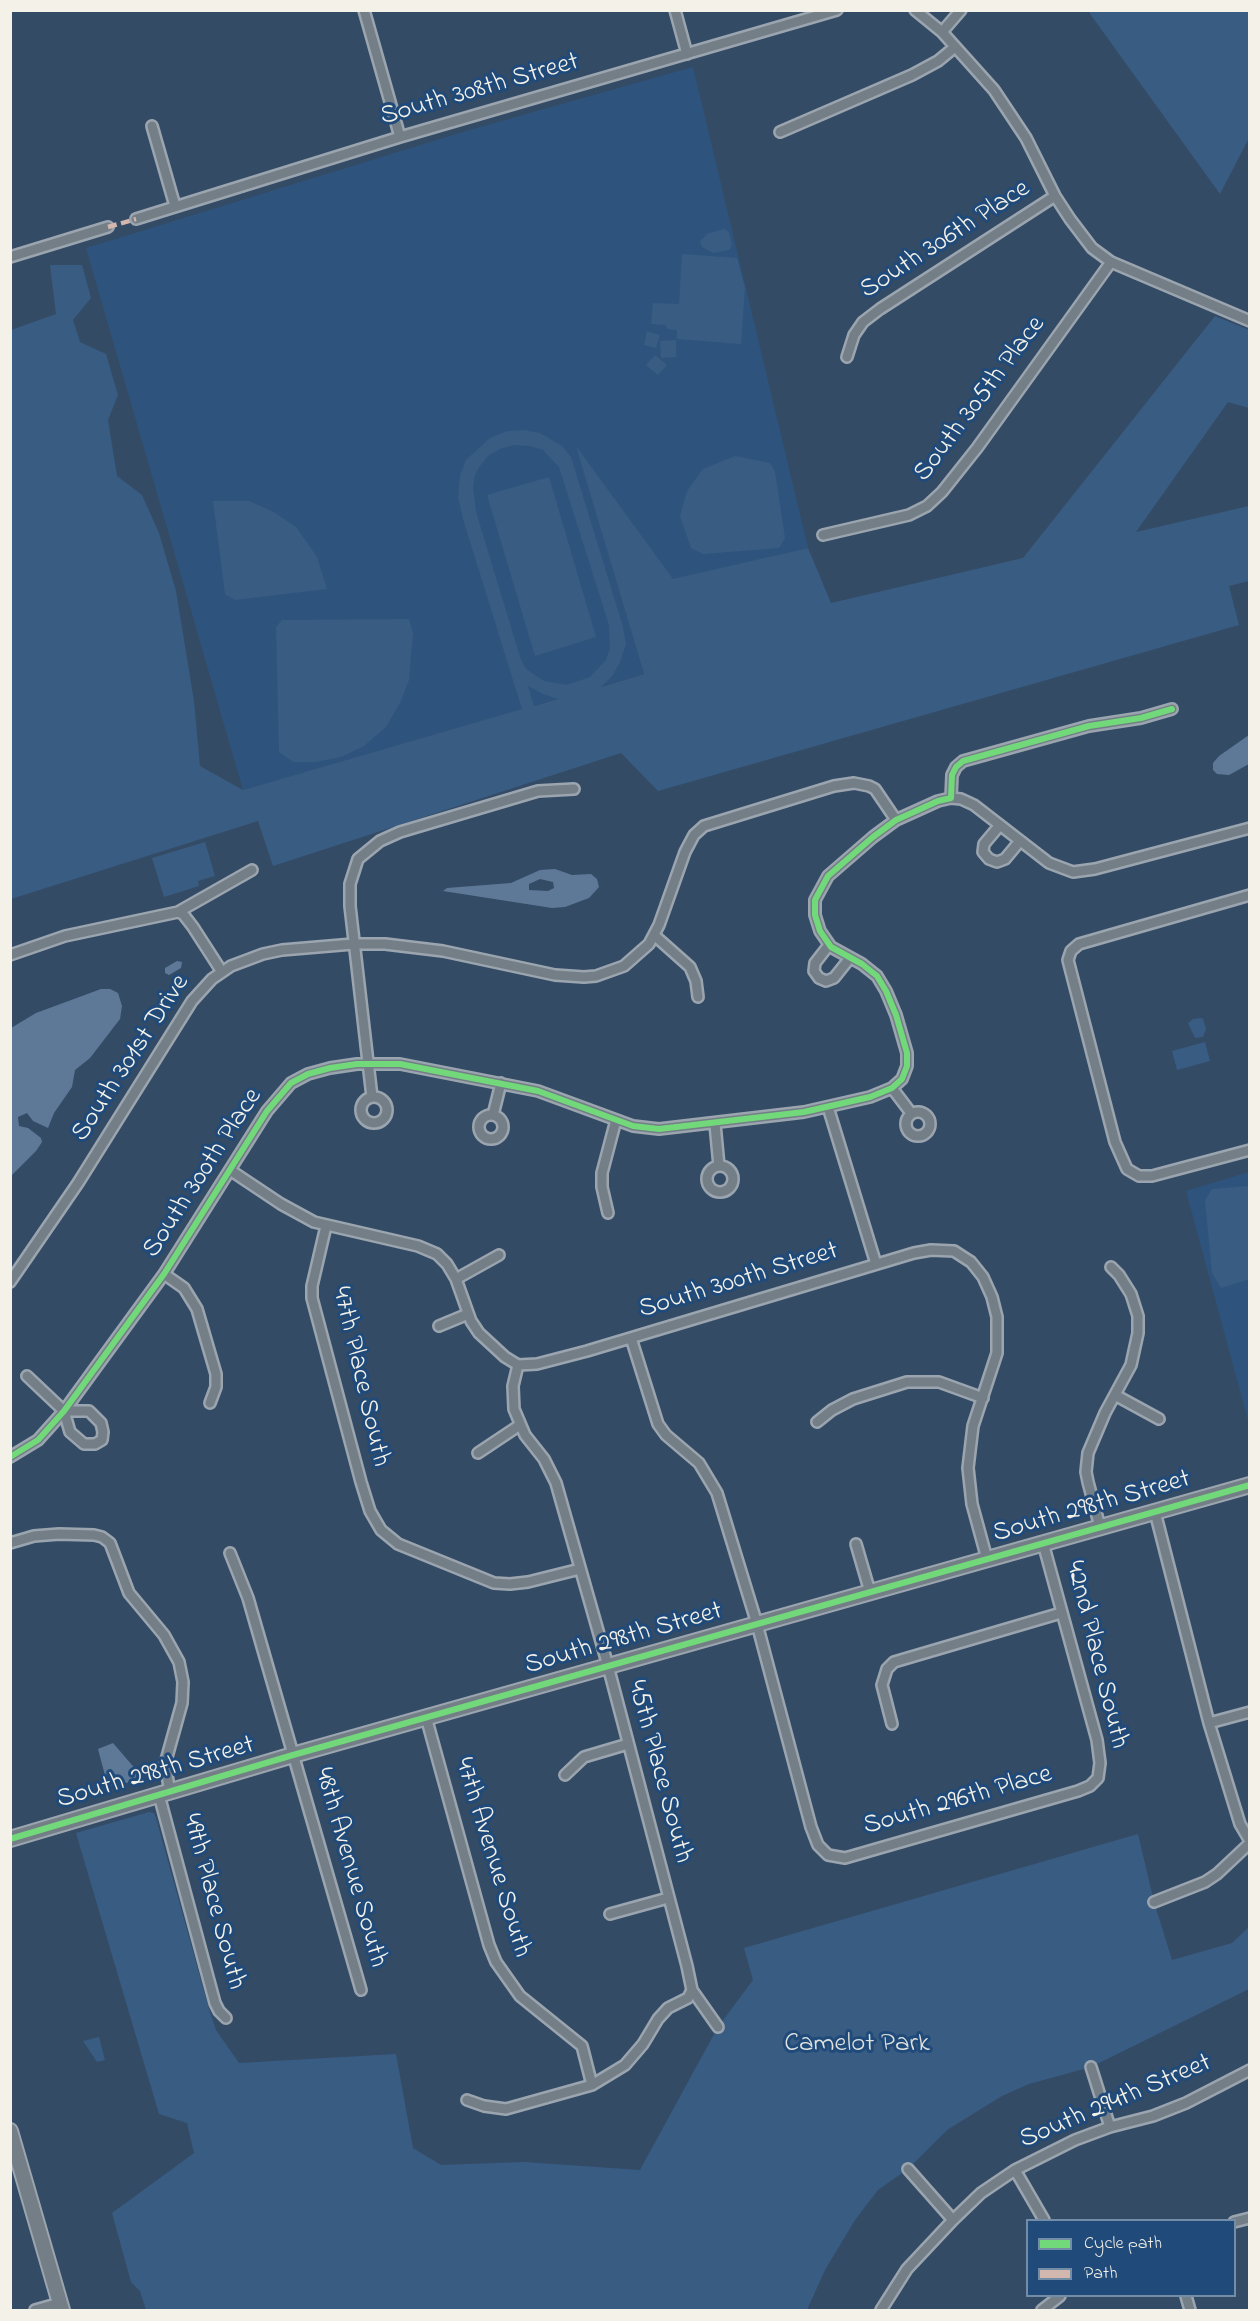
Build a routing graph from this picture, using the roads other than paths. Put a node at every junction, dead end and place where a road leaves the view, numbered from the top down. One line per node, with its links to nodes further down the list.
1 (364, 10): 11 (street)
2 (675, 10): 8 (street)
3 (837, 10): 8 (street, South 308th Street)
4 (915, 10): 6 (street)
5 (961, 10): 6 (street)
6 (942, 32): 7 (street)
7 (955, 47): 10 (street); 12 (street)
8 (687, 54): 11 (street, South 308th Street)
9 (152, 126): 13 (street)
10 (780, 132)
11 (400, 137): 13 (street, South 308th Street)
12 (1055, 196): 17 (street); 19 (street, South 306th Place)
13 (175, 206): 14 (street, South 308th Street)
14 (136, 219)
15 (108, 227): 16 (street)
16 (10, 257)
17 (1111, 262): 18 (street); 20 (street, South 305th Place)
18 (1250, 321)
19 (847, 357)
20 (824, 535)
21 (1172, 709): 23 (street)
22 (574, 789): 32 (street)
23 (951, 798): 24 (street); 25 (street)
24 (896, 820): 31 (street, South 301st Drive); 33 (street)
25 (1000, 825): 27 (street); 27 (street)
26 (1250, 828): 27 (street)
27 (1020, 841)
28 (252, 870): 30 (street)
29 (1250, 895): 47 (street)
30 (178, 912): 34 (street); 36 (street)
31 (654, 935): 32 (street, South 301st Drive); 37 (street)
32 (353, 944): 36 (street, South 301st Drive); 38 (street)
33 (829, 945): 35 (street); 35 (street)
34 (10, 955)
35 (850, 958): 40 (street)
36 (222, 972): 57 (street, South 301st Drive)
37 (698, 997)
38 (368, 1063): 39 (street, South 300th Place); 41 (street); 49 (street, South 300th Place)
39 (501, 1083): 44 (street); 45 (street, South 300th Place)
40 (892, 1088): 42 (street, South 300th Place); 43 (street)
41 (372, 1097)
42 (828, 1107): 46 (street, South 300th Place); 53 (street)
43 (910, 1113)
44 (494, 1115)
45 (616, 1120): 46 (street, South 300th Place); 50 (street)
46 (715, 1124): 48 (street)
47 (1250, 1150)
48 (719, 1166)
49 (230, 1170): 51 (street); 55 (street, South 300th Place)
50 (608, 1213)
51 (326, 1226): 56 (street); 80 (street, 47th Place South)
52 (499, 1255): 56 (street)
53 (876, 1264): 60 (street, South 300th Street); 64 (street, South 300th Street)
54 (1111, 1267): 63 (street)
55 (164, 1274): 65 (street); 66 (street, South 300th Place)
56 (456, 1279): 58 (street)
57 (10, 1282)
58 (468, 1314): 59 (street); 61 (street)
59 (439, 1326)
60 (631, 1338): 61 (street, South 300th Street); 83 (street)
61 (518, 1365): 69 (street, 45th Place South)
62 (27, 1376): 66 (street)
63 (1115, 1395): 67 (street); 74 (street)
64 (983, 1398): 68 (street); 79 (street)
65 (210, 1403)
66 (64, 1412): 66 (street); 71 (street, South 300th Place)
67 (1160, 1419)
68 (817, 1422)
69 (520, 1425): 70 (street); 80 (street, 45th Place South)
70 (478, 1453)
71 (10, 1457)
72 (1250, 1485): 73 (street, South 298th Street)
73 (1155, 1512): 74 (street, South 298th Street); 87 (street)
74 (1100, 1527): 76 (street, South 298th Street)
75 (10, 1543): 93 (street, 49th Place South)
76 (1043, 1543): 79 (street, South 298th Street); 82 (street, 42nd Place South)
77 (856, 1544): 81 (street)
78 (230, 1553): 90 (street, 48th Avenue South)
79 (987, 1559): 81 (street, South 298th Street)
80 (580, 1569): 84 (street, 45th Place South)
81 (870, 1592): 83 (street, South 298th Street)
82 (1061, 1613): 88 (street); 92 (street, 42nd Place South)
83 (756, 1624): 84 (street, South 298th Street); 92 (street, South 296th Place)
84 (608, 1666): 86 (street, South 298th Street); 89 (street, 45th Place South)
85 (1250, 1712): 87 (street)
86 (426, 1717): 90 (street, South 298th Street); 105 (street, 47th Avenue South)
87 (1209, 1723): 95 (street)
88 (892, 1724)
89 (628, 1744): 91 (street); 96 (street, 45th Place South)
90 (293, 1755): 93 (street, South 298th Street); 99 (street, 48th Avenue South)
91 (565, 1775)
92 (1098, 1778)
93 (164, 1794): 94 (street, South 298th Street); 101 (street, 49th Place South)
94 (10, 1839)
95 (1250, 1842): 97 (street)
96 (668, 1898): 98 (street); 100 (street, 45th Place South)
97 (1154, 1902)
98 (610, 1914)
99 (361, 1990)
100 (692, 1990): 102 (street, 45th Place South); 105 (street)
101 (226, 2018)
102 (718, 2027)
103 (1091, 2067): 107 (street)
104 (1250, 2070): 107 (street, South 294th Street)
105 (592, 2085): 106 (street)
106 (467, 2100)
107 (1110, 2127): 111 (street, South 294th Street)
108 (10, 2130): 109 (street)
109 (14, 2158): 115 (street)
110 (908, 2169): 113 (street)
111 (1015, 2170): 112 (street); 113 (street, South 294th Street)
112 (1043, 2219)
113 (953, 2220): 117 (street, South 294th Street)
114 (1057, 2303): 118 (street)
115 (61, 2307): 116 (street)
116 (35, 2310)
117 (881, 2310)
118 (1042, 2310)

